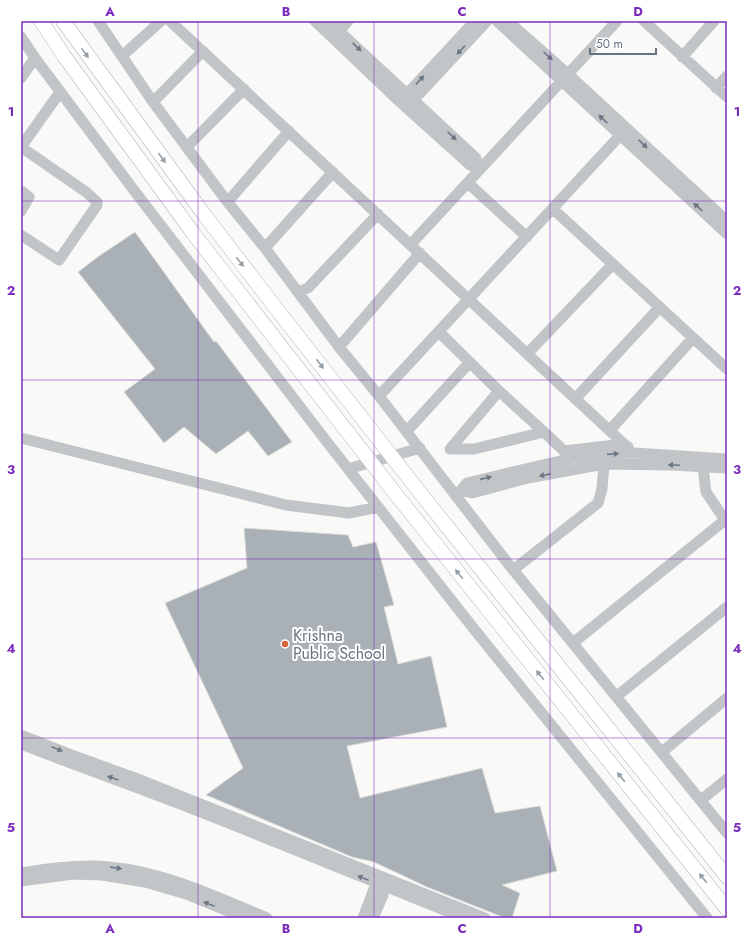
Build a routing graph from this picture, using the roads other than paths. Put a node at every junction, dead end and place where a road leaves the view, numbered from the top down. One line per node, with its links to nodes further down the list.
1 (41, 21): 72 (main road)
2 (63, 21): 70 (main road, one-way to 70)
3 (98, 21): 19 (street)
4 (161, 21): 19 (street)
5 (170, 21): 18 (street)
6 (315, 21): 16 (street)
7 (328, 21): 16 (street)
8 (348, 21): 16 (street)
9 (475, 21): 29 (street, one-way to 9)
10 (487, 21): 29 (street, one-way to 29)
11 (497, 21): 24 (street)
12 (508, 21): 24 (street, one-way to 24)
13 (617, 21): 24 (street)
14 (644, 21): 20 (street)
15 (714, 21): 20 (street)
16 (336, 34): 29 (street)
17 (21, 37): 21 (street)
18 (203, 51): 26 (street); 30 (street)
19 (122, 56): 30 (street)
20 (682, 56): 25 (street)
21 (35, 58): 23 (street); 27 (street)
22 (727, 76): 25 (street)
23 (21, 78)
24 (565, 78): 32 (street); 35 (street)
25 (716, 88): 28 (street)
26 (244, 89): 31 (street); 34 (street)
27 (60, 92): 33 (street); 76 (street)
28 (727, 97)
29 (407, 101): 35 (street)
30 (153, 102): 34 (street)
31 (289, 131): 36 (street); 39 (street)
32 (623, 132): 40 (street); 43 (street, one-way to 43); 44 (street, one-way to 32)
33 (21, 147): 45 (street)
34 (187, 147): 39 (street)
35 (479, 168): 37 (street)
36 (333, 172): 42 (street); 48 (street)
37 (468, 183): 46 (street); 47 (street)
38 (21, 191): 41 (street)
39 (226, 200): 48 (street)
40 (553, 209): 46 (street); 50 (street)
41 (21, 211)
42 (378, 214): 47 (street); 51 (street)
43 (727, 221)
44 (727, 234)
45 (21, 235)
46 (527, 237): 52 (street)
47 (411, 244): 49 (street)
48 (265, 248): 51 (street)
49 (420, 253): 52 (street); 56 (street)
50 (612, 264): 53 (street); 57 (street)
51 (298, 292): 56 (street)
52 (470, 299): 54 (street); 57 (street)
53 (660, 307): 55 (street); 62 (street)
54 (439, 332): 58 (street); 61 (street)
55 (693, 338): 59 (street); 63 (street)
56 (339, 347): 61 (street)
57 (528, 353): 62 (street)
58 (470, 362): 60 (street); 64 (street)
59 (727, 369)
60 (499, 391): 65 (street); 65 (street)
61 (379, 396): 64 (street)
62 (576, 398): 63 (street)
63 (610, 430): 67 (street)
64 (407, 432): 68 (street)
65 (544, 432): 67 (street)
66 (21, 438): 78 (street)
67 (624, 444): 69 (street)
68 (420, 448): 70 (street); 77 (street)
69 (634, 453): 71 (street); 77 (street, one-way to 69)
70 (392, 457): 72 (street); 92 (main road)
71 (727, 459)
72 (372, 462): 76 (street); 95 (main road, one-way to 72)
73 (604, 464): 74 (street, one-way to 73); 77 (street, one-way to 77); 80 (street)
74 (703, 467): 75 (street); 79 (street)
75 (727, 468)
76 (348, 469): 78 (street)
77 (457, 491): 80 (street)
78 (378, 507): 102 (street)
79 (726, 521): 82 (street)
80 (513, 570): 82 (street)
81 (727, 607): 83 (street)
82 (573, 643): 83 (street)
83 (617, 696): 87 (street)
84 (727, 698): 87 (street)
85 (21, 734): 94 (street, one-way to 94)
86 (21, 744): 94 (street, one-way to 86)
87 (662, 752): 89 (street)
88 (727, 780): 89 (street)
89 (702, 800): 90 (street)
90 (727, 833)
91 (21, 873): 97 (street, one-way to 97)
92 (727, 877)
93 (21, 881): 96 (street, one-way to 93)
94 (380, 886): 98 (street); 99 (street); 100 (street); 101 (street)
95 (727, 909)
96 (245, 918)
97 (267, 918)
98 (363, 918)
99 (373, 918)
100 (465, 918)
101 (485, 918)
102 (707, 918)

